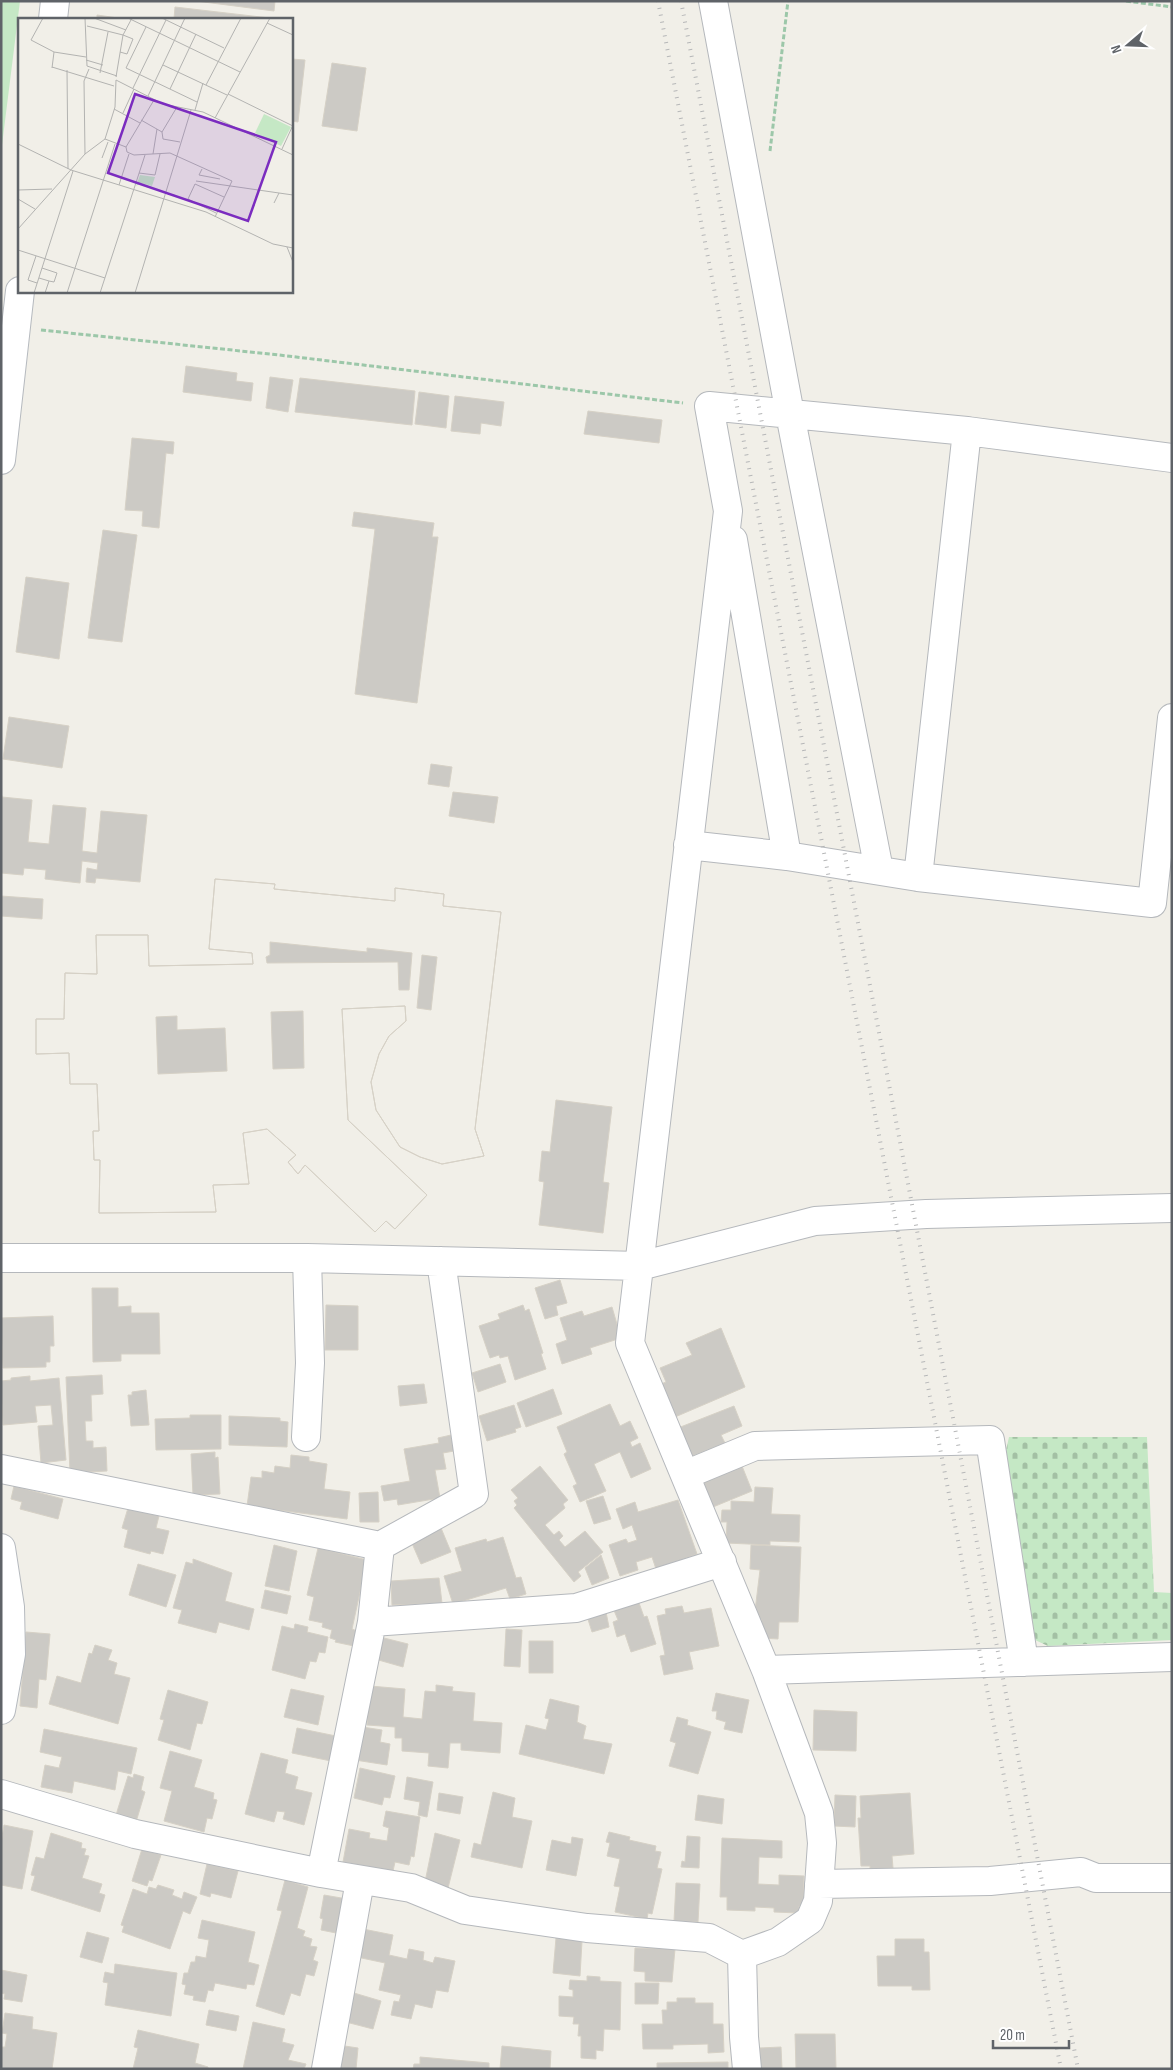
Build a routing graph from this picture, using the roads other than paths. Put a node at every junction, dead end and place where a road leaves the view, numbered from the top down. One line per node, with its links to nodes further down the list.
1 (55, 1): 3 (street)
2 (713, 1): 5 (street)
3 (53, 18)
4 (20, 292): 8 (street)
5 (790, 414): 6 (street); 9 (street); 13 (street)
6 (967, 431): 7 (street); 14 (street)
7 (1172, 458)
8 (1, 460)
9 (728, 510): 11 (street); 12 (street)
10 (1172, 718): 15 (street)
11 (688, 845): 12 (street); 20 (street)
12 (787, 856): 13 (street)
13 (879, 870): 14 (street)
14 (918, 877): 15 (street)
15 (1162, 904)
16 (1172, 1208): 20 (street)
17 (1, 1258): 18 (street)
18 (307, 1258): 19 (street); 21 (street)
19 (441, 1262): 20 (street); 24 (street)
20 (640, 1266): 23 (street)
21 (306, 1437)
22 (1, 1468): 24 (street)
23 (685, 1474): 26 (street); 29 (street)
24 (380, 1546): 27 (street)
25 (1, 1548): 31 (street)
26 (722, 1562): 27 (street); 30 (street)
27 (372, 1622): 33 (street)
28 (1172, 1657): 29 (street)
29 (1024, 1662): 30 (street)
30 (766, 1670): 36 (street)
31 (1, 1710)
32 (1, 1794): 33 (street)
33 (321, 1873): 35 (street)
34 (1172, 1878): 36 (street)
35 (360, 1880): 37 (street); 38 (street)
36 (819, 1884): 37 (street)
37 (742, 1955): 39 (street)
38 (326, 2069)
39 (748, 2069)

